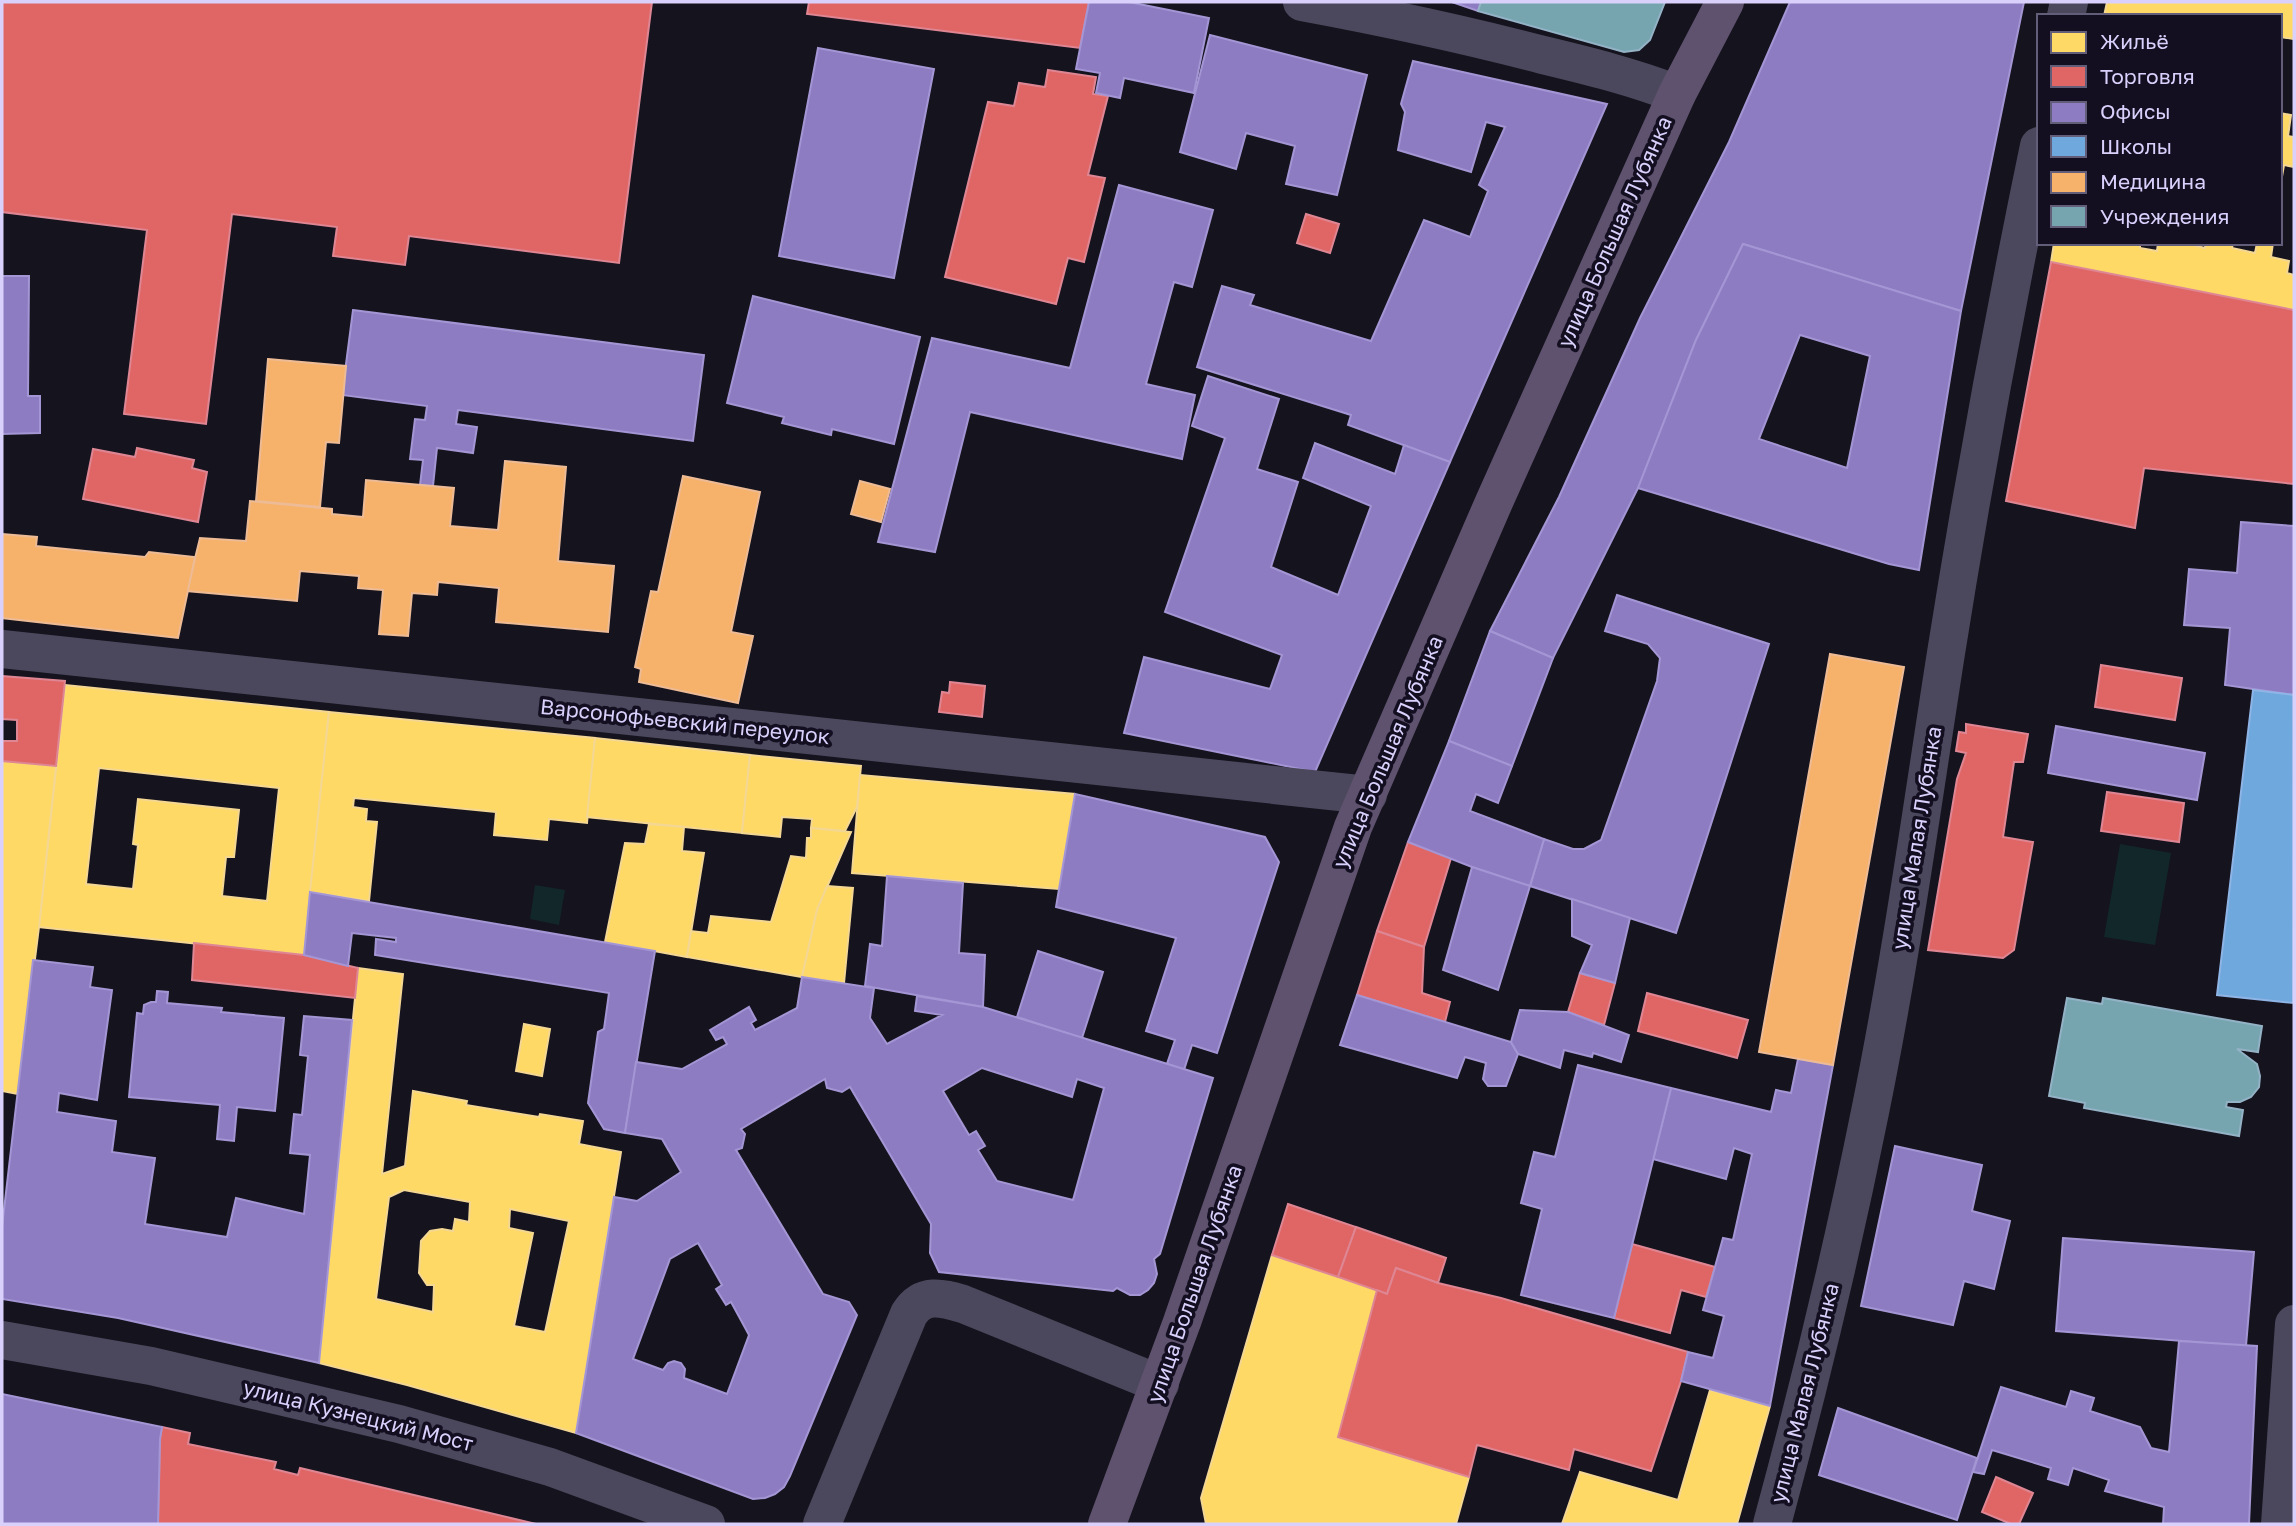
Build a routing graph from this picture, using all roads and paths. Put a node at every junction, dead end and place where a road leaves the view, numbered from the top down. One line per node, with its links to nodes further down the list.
1 (1302, 2): 3 (street)
2 (1725, 2): 3 (main road, улица Большая Лубянка)
3 (1677, 94): 6 (main road, улица Большая Лубянка)
4 (2037, 156): 13 (street, улица Малая Лубянка)
5 (2, 649): 6 (street, Варсонофьевский переулок)
6 (1367, 795): 9 (main road, улица Большая Лубянка)
7 (2294, 1324): 14 (street)
8 (2, 1340): 10 (street, улица Кузнецкий Мост)
9 (1160, 1384): 11 (street); 12 (main road, улица Большая Лубянка)
10 (706, 1524)
11 (822, 1524)
12 (1107, 1524)
13 (1772, 1524)
14 (2280, 1524)

